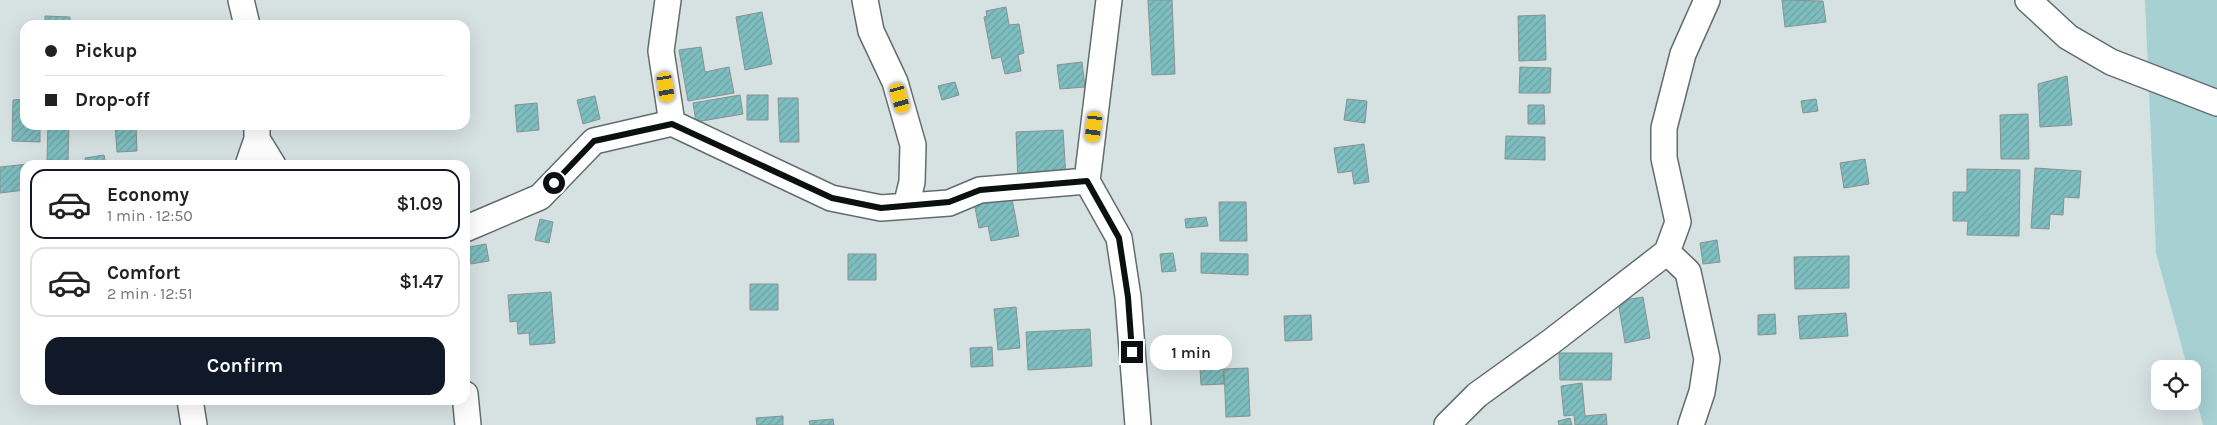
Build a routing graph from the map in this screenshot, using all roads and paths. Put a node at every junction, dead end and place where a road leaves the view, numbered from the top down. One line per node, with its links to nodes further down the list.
1 (241, 0): 7 (street)
2 (668, 0): 9 (street)
3 (865, 0): 14 (street)
4 (1109, 0): 13 (street)
5 (1707, 0): 16 (street)
6 (2028, 0): 8 (street)
7 (247, 20)
8 (2217, 102)
9 (672, 124): 14 (street); 15 (street)
10 (257, 132): 11 (street); 12 (street)
11 (249, 160)
12 (271, 160)
13 (1087, 181): 14 (street); 21 (street)
14 (906, 206)
15 (470, 227)
16 (1667, 252): 22 (street); 23 (street)
17 (191, 405): 19 (street)
18 (466, 405): 20 (street)
19 (194, 425)
20 (468, 425)
21 (1138, 425)
22 (1447, 425)
23 (1691, 425)

